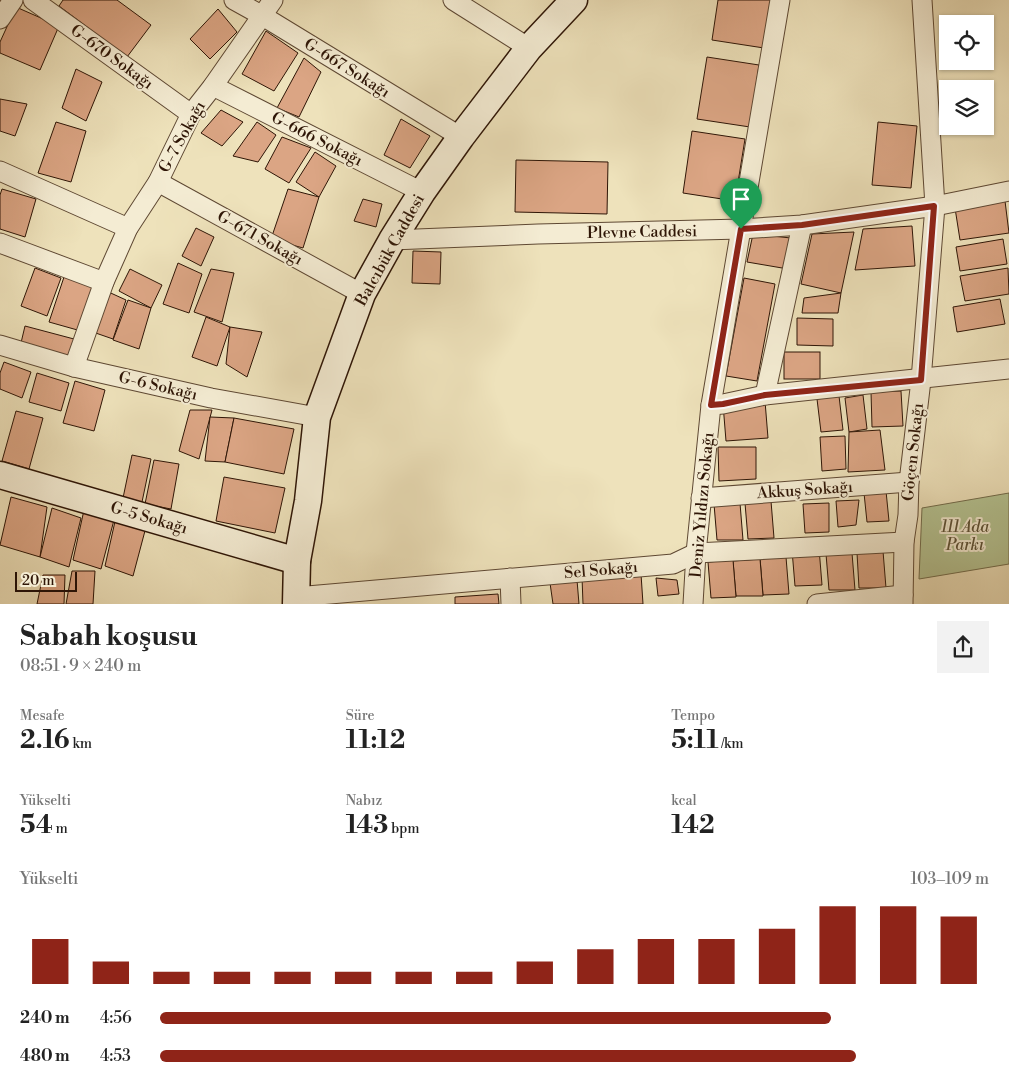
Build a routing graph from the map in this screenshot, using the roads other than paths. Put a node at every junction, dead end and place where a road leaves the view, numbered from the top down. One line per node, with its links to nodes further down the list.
1 (13, 0): 10 (street)
2 (33, 0): 13 (street, G-670 Sokağı)
3 (234, 0): 9 (street, G-667 Sokağı)
4 (273, 0): 9 (street, G-7 Sokağı)
5 (453, 0): 11 (street)
6 (574, 0): 11 (main road, Balcıbük Caddesi)
7 (780, 0): 22 (street, Deniz Yıldızı Sokağı)
8 (922, 0): 19 (street, Göçen Sokağı)
9 (261, 15): 12 (street, G-7 Sokağı); 14 (street, G-667 Sokağı)
10 (0, 19)
11 (530, 48): 14 (main road, Balcıbük Caddesi)
12 (213, 86): 13 (street, G-7 Sokağı); 18 (street, G-666 Sokağı)
13 (191, 114): 16 (street, G-7 Sokağı)
14 (461, 137): 18 (main road, Balcıbük Caddesi)
15 (0, 171): 21 (street)
16 (158, 182): 21 (street, G-7 Sokağı); 26 (street, G-671 Sokağı)
17 (1009, 191): 19 (street, Plevne Caddesi)
18 (422, 192): 23 (main road, Balcıbük Caddesi)
19 (934, 206): 20 (street, Plevne Caddesi); 30 (street, Göçen Sokağı)
20 (802, 225): 22 (street, Plevne Caddesi); 31 (street)
21 (128, 228): 25 (street, G-7 Sokağı)
22 (741, 229): 23 (street, Plevne Caddesi); 32 (street, Deniz Yıldızı Sokağı)
23 (392, 240): 26 (main road, Balcıbük Caddesi)
24 (0, 243): 25 (street)
25 (104, 282): 28 (street, G-7 Sokağı)
26 (362, 294): 33 (main road, Balcıbük Caddesi)
27 (0, 345): 28 (street, G-6 Sokağı)
28 (74, 367): 33 (street, G-6 Sokağı)
29 (1009, 369): 30 (street)
30 (921, 380): 31 (street); 35 (street, Göçen Sokağı)
31 (765, 395): 32 (street)
32 (711, 405): 36 (street, Deniz Yıldızı Sokağı)
33 (317, 417): 39 (main road, Balcıbük Caddesi)
34 (1, 479): 39 (main road, G-5 Sokağı)
35 (908, 482): 36 (street, Akkuş Sokağı); 37 (street, Göçen Sokağı)
36 (701, 498): 38 (street, Deniz Yıldızı Sokağı)
37 (904, 542): 38 (street, Sel Sokağı); 41 (street, Göçen Sokağı)
38 (696, 553): 40 (street, Sel Sokağı); 44 (street, Deniz Yıldızı Sokağı)
39 (297, 562): 42 (main road, Balcıbük Caddesi)
40 (510, 578): 42 (street, Sel Sokağı); 43 (street)
41 (903, 599): 45 (street)
42 (296, 600)
43 (511, 604)
44 (693, 604)
45 (817, 604)

